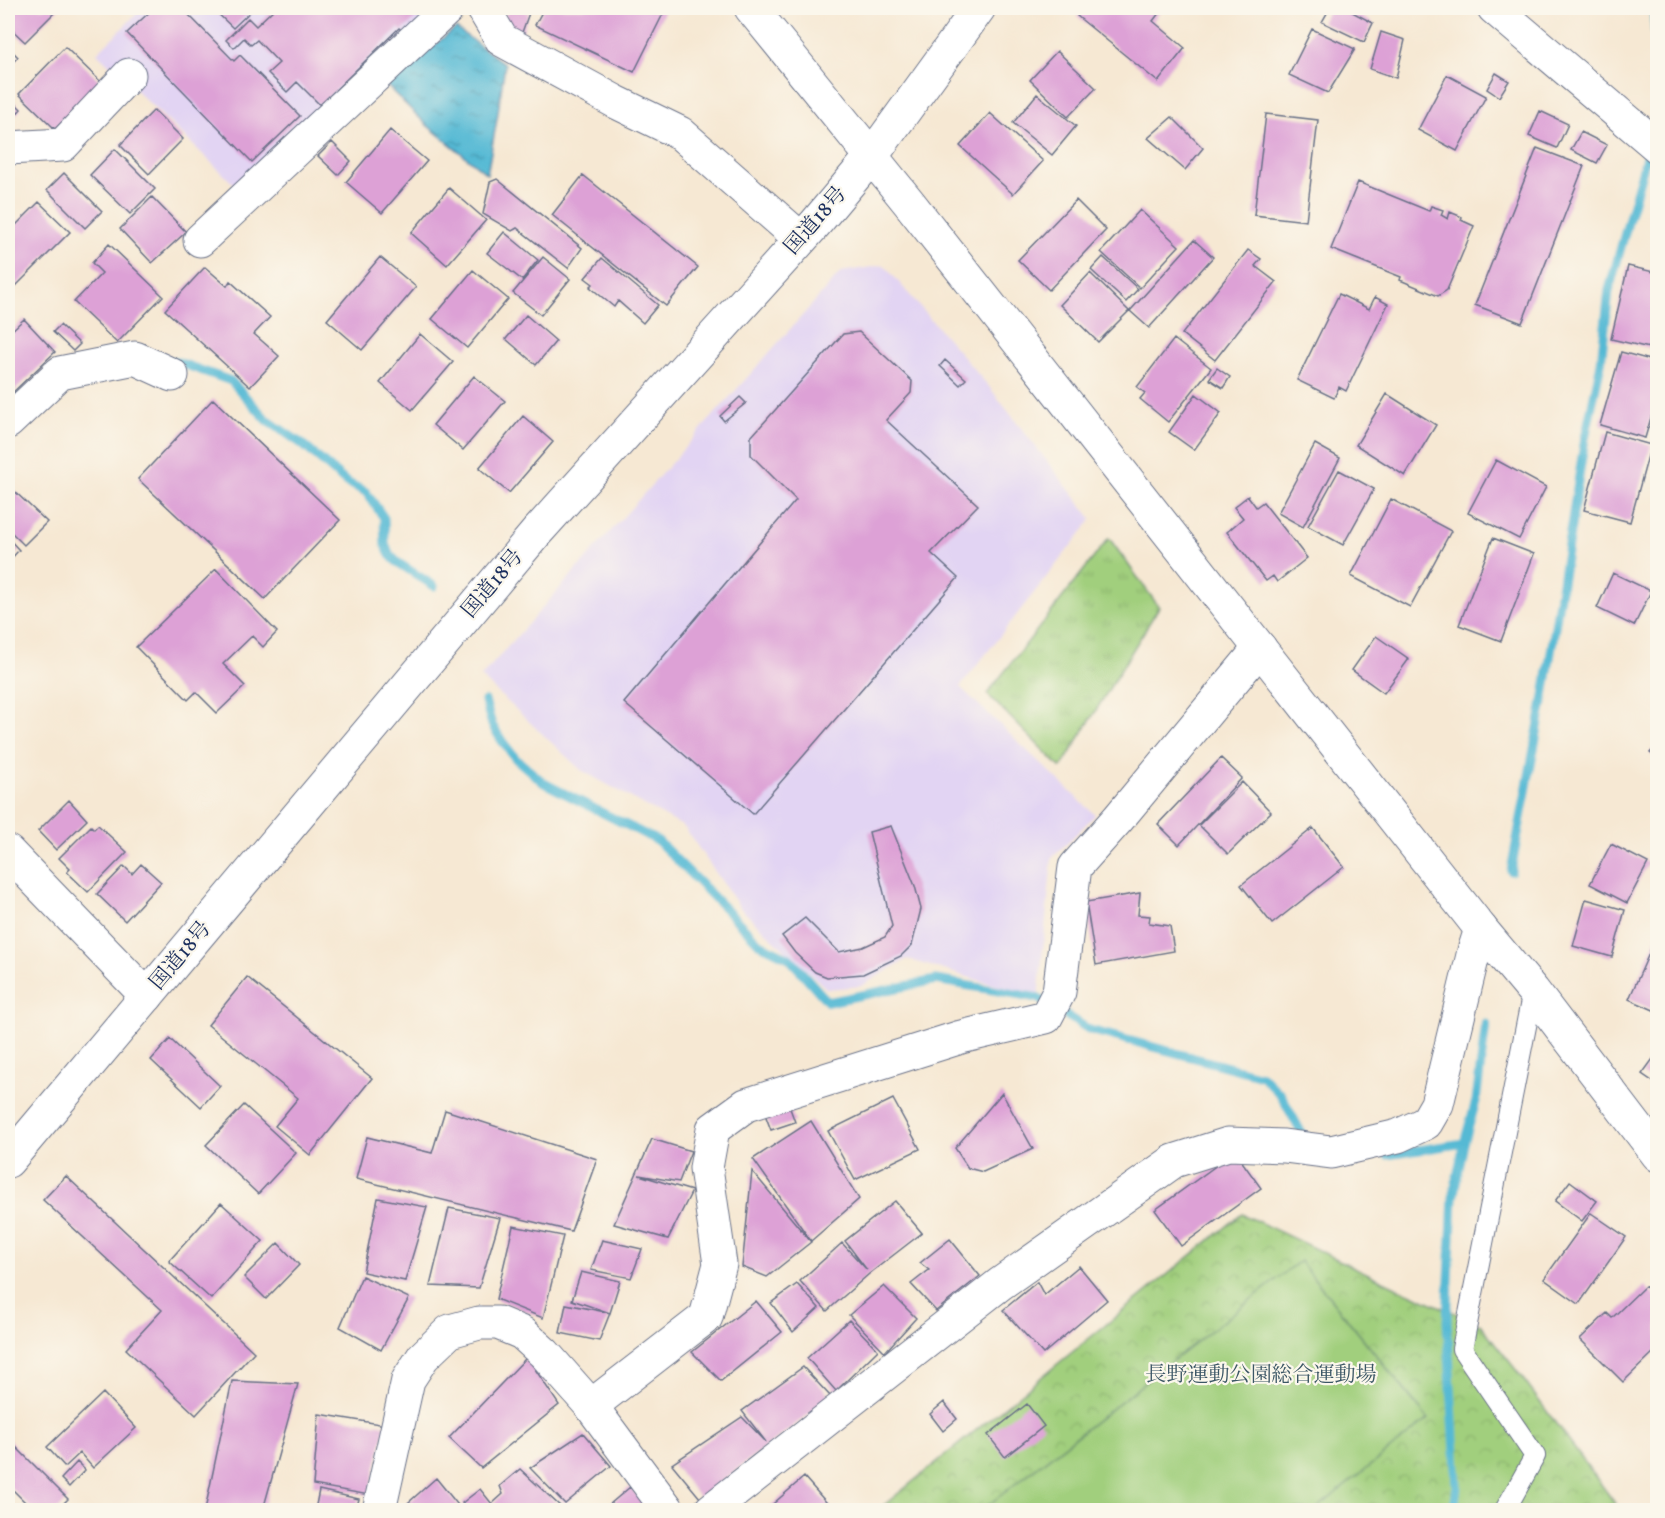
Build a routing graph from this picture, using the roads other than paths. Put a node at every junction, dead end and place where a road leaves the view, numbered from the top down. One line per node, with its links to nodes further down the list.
1 (448, 8): 11 (main road)
2 (483, 8): 10 (main road)
3 (751, 8): 9 (main road)
4 (979, 8): 9 (main road, 国道18号)
5 (1494, 8): 7 (main road)
6 (129, 75): 8 (main road)
7 (1650, 140)
8 (8, 148)
9 (871, 157): 10 (main road, 国道18号); 14 (main road)
10 (801, 239): 18 (main road, 国道18号)
11 (200, 240)
12 (172, 375): 13 (main road)
13 (8, 422)
14 (1260, 648): 16 (main road); 21 (main road)
15 (8, 852): 18 (main road)
16 (1481, 929): 17 (main road); 24 (main road)
17 (1533, 991): 19 (main road); 25 (lane)
18 (147, 996): 20 (main road, 国道18号)
19 (1658, 1155)
20 (8, 1161)
21 (591, 1406): 22 (main road); 23 (main road)
22 (380, 1510)
23 (668, 1510)
24 (711, 1510)
25 (1505, 1510)

